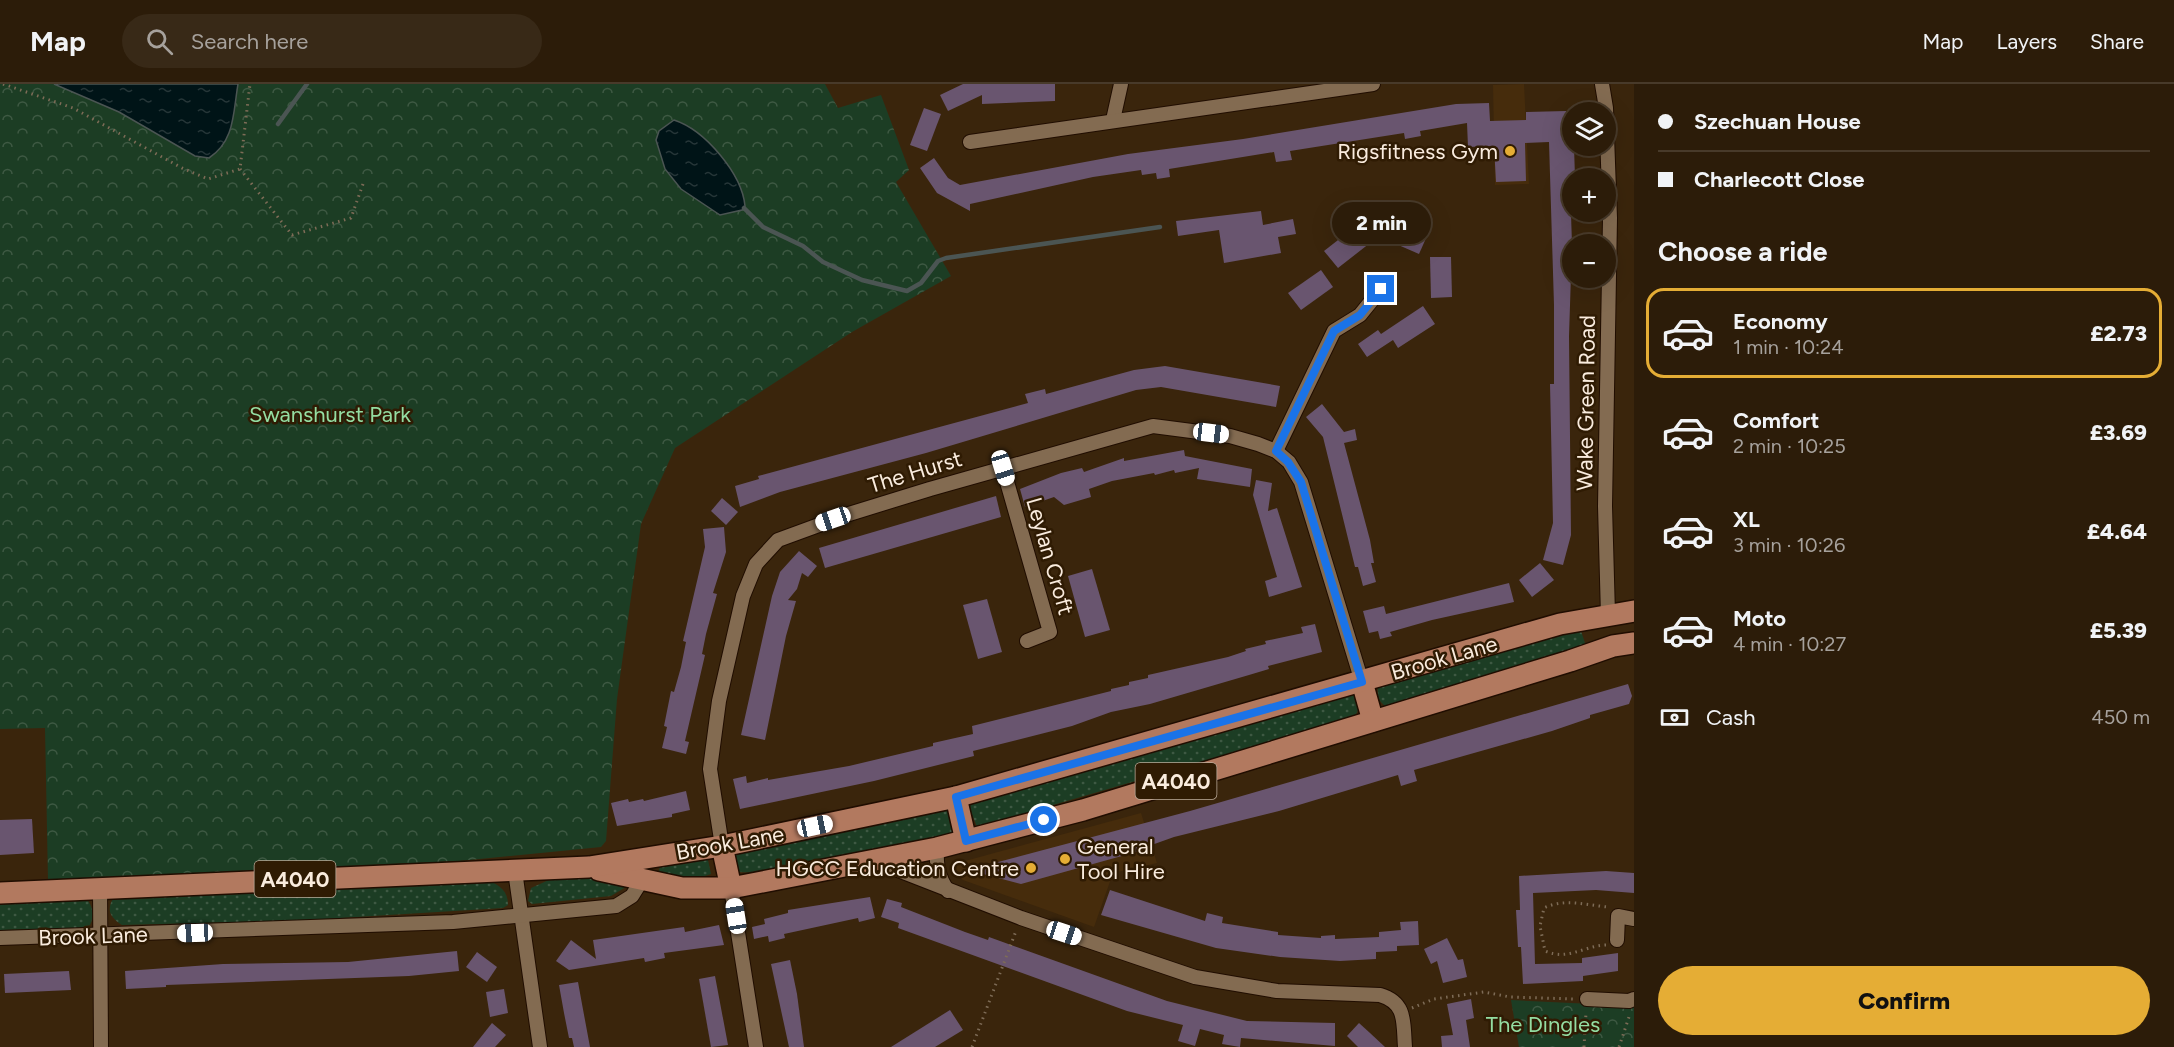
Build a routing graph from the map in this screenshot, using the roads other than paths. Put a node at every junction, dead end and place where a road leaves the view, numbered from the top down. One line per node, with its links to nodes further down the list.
1 (1120, 84): 4 (street)
2 (1373, 84): 4 (street)
3 (1602, 84): 10 (street, Wake Green Road)
4 (1113, 120): 5 (street)
5 (970, 142)
6 (1381, 289): 7 (street)
7 (1276, 451): 8 (street, The Hurst); 14 (street)
8 (1003, 468): 11 (street, Leylan Croft); 18 (street, The Hurst)
9 (1634, 611): 10 (main road, Brook Lane / A4040)
10 (1608, 615): 13 (main road); 14 (main road, Brook Lane / A4040)
11 (1027, 640)
12 (1634, 643): 13 (main road, Brook Lane / A4040)
13 (1613, 646): 15 (main road, Brook Lane / A4040)
14 (1362, 682): 15 (main road); 16 (main road, Brook Lane / A4040)
15 (1373, 721): 17 (main road, Brook Lane / A4040)
16 (956, 797): 17 (main road); 18 (main road, Brook Lane / A4040)
17 (966, 841): 19 (main road, Brook Lane / A4040)
18 (722, 846): 21 (main road, Brook Lane / A4040); 25 (main road)
19 (937, 848): 20 (main road, Brook Lane / A4040); 26 (street)
20 (875, 861): 25 (main road, Brook Lane / A4040); 26 (street)
21 (589, 867): 22 (main road, Brook Lane / A4040); 23 (main road, Brook Lane / A4040)
22 (514, 871): 24 (main road, Brook Lane / A4040); 28 (street)
23 (642, 880): 25 (main road, Brook Lane / A4040); 28 (street, Brook Lane)
24 (100, 887): 27 (main road, Brook Lane / A4040); 30 (street)
25 (731, 888): 37 (street)
26 (948, 891): 38 (street)
27 (0, 892)
28 (520, 916): 30 (street, Brook Lane); 36 (street)
29 (1634, 919): 32 (street)
30 (101, 936): 31 (street, Brook Lane); 35 (street)
31 (0, 938)
32 (1617, 940)
33 (1587, 999): 34 (street)
34 (1633, 1004)
35 (101, 1047)
36 (540, 1047)
37 (756, 1047)
38 (1406, 1047)

